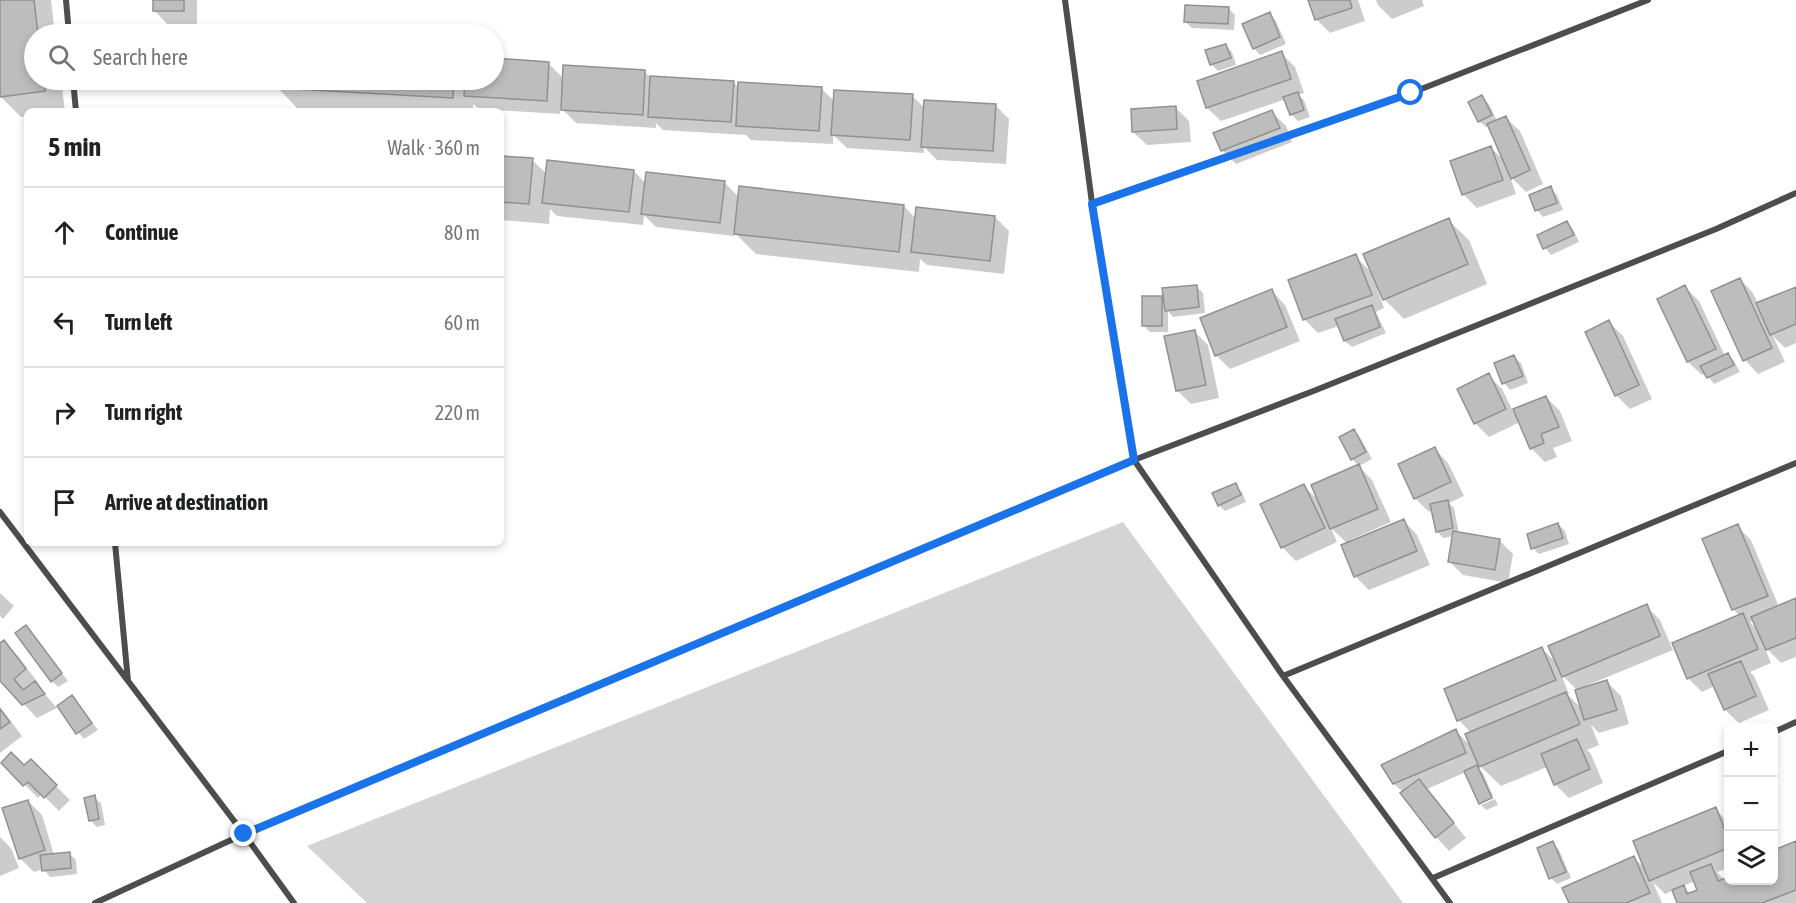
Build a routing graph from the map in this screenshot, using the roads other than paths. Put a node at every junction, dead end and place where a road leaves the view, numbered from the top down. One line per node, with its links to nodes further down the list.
1 (66, 0): 4 (street)
2 (1065, 0): 8 (street)
3 (1648, 0): 8 (street)
4 (68, 24)
5 (74, 90): 6 (street)
6 (76, 108)
7 (1796, 193): 9 (street)
8 (1092, 204): 9 (street)
9 (1134, 460): 15 (street); 20 (street)
10 (1796, 463): 15 (street)
11 (0, 512): 12 (street)
12 (24, 544)
13 (26, 546): 16 (street)
14 (115, 546): 16 (street)
15 (1283, 676): 21 (street)
16 (128, 681): 20 (street)
17 (1796, 722): 18 (street)
18 (1778, 730)
19 (1724, 753): 21 (street)
20 (244, 834): 22 (street); 23 (street)
21 (1433, 878): 24 (street)
22 (95, 903)
23 (294, 903)
24 (1450, 903)

